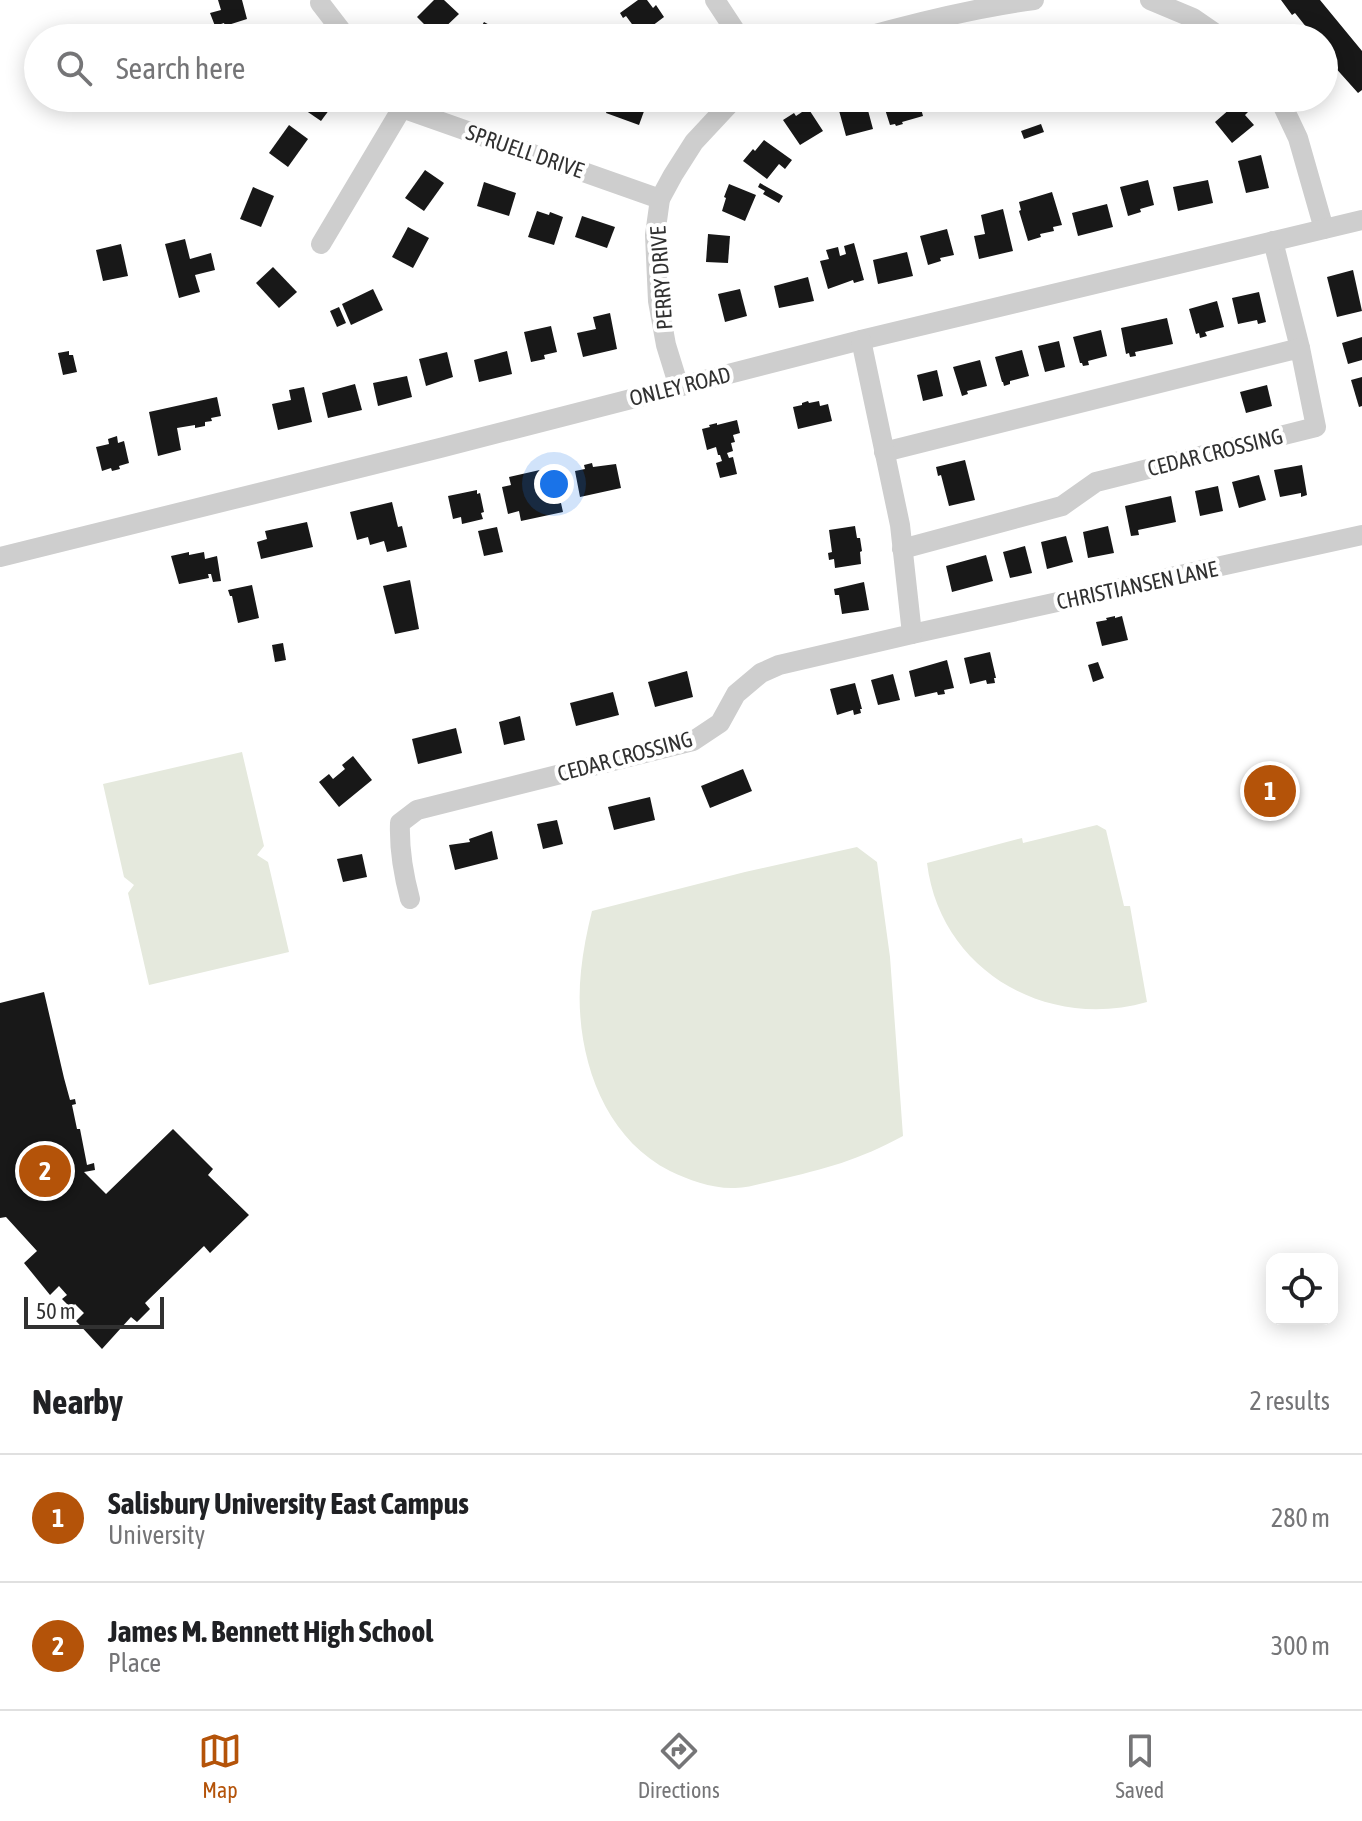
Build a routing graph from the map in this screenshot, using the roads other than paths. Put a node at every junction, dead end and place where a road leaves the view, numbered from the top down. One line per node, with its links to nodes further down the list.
1 (715, 0): 7 (street)
2 (1034, 0): 8 (street)
3 (1150, 0): 5 (street)
4 (320, 3): 6 (street)
5 (1197, 9)
6 (336, 24)
7 (731, 24)
8 (910, 24)
9 (393, 112): 17 (street)
10 (423, 112): 13 (street, SPRUELL DRIVE)
11 (722, 112): 13 (street, PERRY DRIVE)
12 (1286, 112): 15 (street)
13 (660, 199): 20 (street, PERRY DRIVE)
14 (1362, 220): 15 (street, ONLEY ROAD)
15 (1324, 229): 16 (street, ONLEY ROAD)
16 (1273, 241): 18 (street, ONLEY ROAD); 19 (street, CEDAR CROSSING)
17 (321, 244)
18 (861, 340): 20 (street, ONLEY ROAD); 21 (street)
19 (1300, 348): 21 (street); 23 (street, CEDAR CROSSING)
20 (679, 387): 24 (street, ONLEY ROAD)
21 (884, 452): 23 (street)
22 (1362, 535): 25 (street, CHRISTIANSEN LANE)
23 (902, 549): 25 (street)
24 (0, 557)
25 (912, 634): 26 (street, CEDAR CROSSING)
26 (410, 899)

